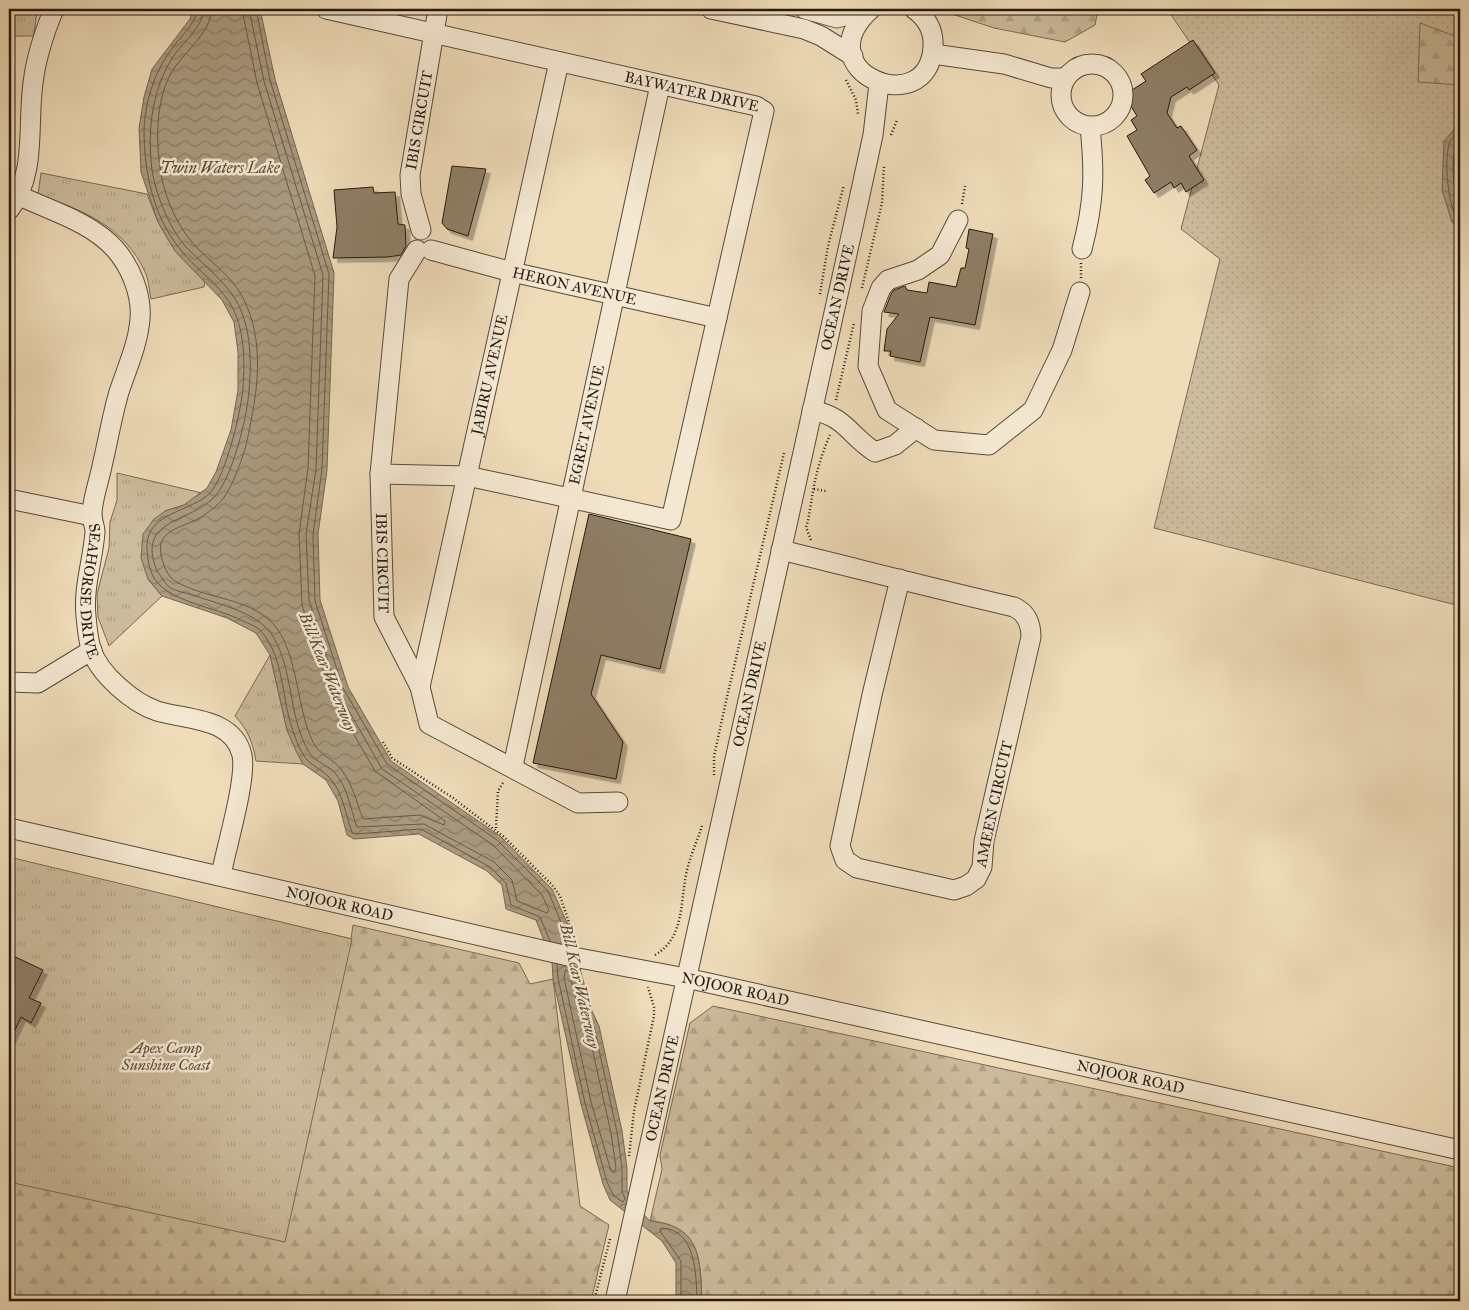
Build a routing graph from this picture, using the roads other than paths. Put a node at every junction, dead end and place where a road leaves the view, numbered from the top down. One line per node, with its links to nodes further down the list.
1 (54, 9): 17 (street)
2 (326, 9): 9 (street, BAYWATER DRIVE)
3 (438, 9): 9 (street, IBIS CIRCUIT)
4 (711, 9): 8 (street)
5 (805, 9): 6 (street)
6 (870, 9): 11 (street)
7 (914, 9): 10 (street)
8 (742, 11): 11 (street)
9 (433, 33): 12 (street, BAYWATER DRIVE); 20 (street, IBIS CIRCUIT)
10 (933, 54): 13 (street); 15 (street)
11 (852, 56): 15 (street)
12 (559, 62): 14 (street, BAYWATER DRIVE); 21 (street, JABIRU AVENUE)
13 (1065, 78): 16 (street); 16 (street)
14 (660, 84): 23 (street, EGRET AVENUE); 24 (street, BAYWATER DRIVE)
15 (879, 84): 25 (street, OCEAN DRIVE)
16 (1090, 127): 19 (street)
17 (14, 203): 31 (street, SEAHORSE DRIVE)
18 (958, 220): 26 (street)
19 (1082, 249)
20 (424, 250): 21 (street, HERON AVENUE); 27 (street, IBIS CIRCUIT)
21 (512, 272): 23 (street, HERON AVENUE); 28 (street, JABIRU AVENUE)
22 (1080, 292): 26 (street)
23 (615, 295): 24 (street, HERON AVENUE); 29 (street, EGRET AVENUE)
24 (717, 318): 29 (street, BAYWATER DRIVE)
25 (812, 410): 26 (street); 32 (street, OCEAN DRIVE)
26 (916, 428)
27 (380, 474): 28 (street); 36 (street, IBIS CIRCUIT)
28 (467, 476): 29 (street); 36 (street, JABIRU AVENUE)
29 (571, 498): 37 (street, EGRET AVENUE)
30 (9, 499): 31 (street)
31 (92, 516): 34 (street, SEAHORSE DRIVE)
32 (781, 550): 33 (street, AMEEN CIRCUIT); 41 (street, OCEAN DRIVE)
33 (900, 579): 33 (street, AMEEN CIRCUIT)
34 (92, 650): 35 (street); 40 (street, SEAHORSE DRIVE)
35 (9, 682)
36 (420, 687): 37 (street, IBIS CIRCUIT)
37 (513, 766): 38 (street, IBIS CIRCUIT)
38 (618, 802)
39 (9, 828): 40 (street, NOJOOR ROAD)
40 (221, 875): 41 (street, NOJOOR ROAD)
41 (686, 978): 42 (street, NOJOOR ROAD); 43 (street, OCEAN DRIVE)
42 (1460, 1150)
43 (615, 1301)

